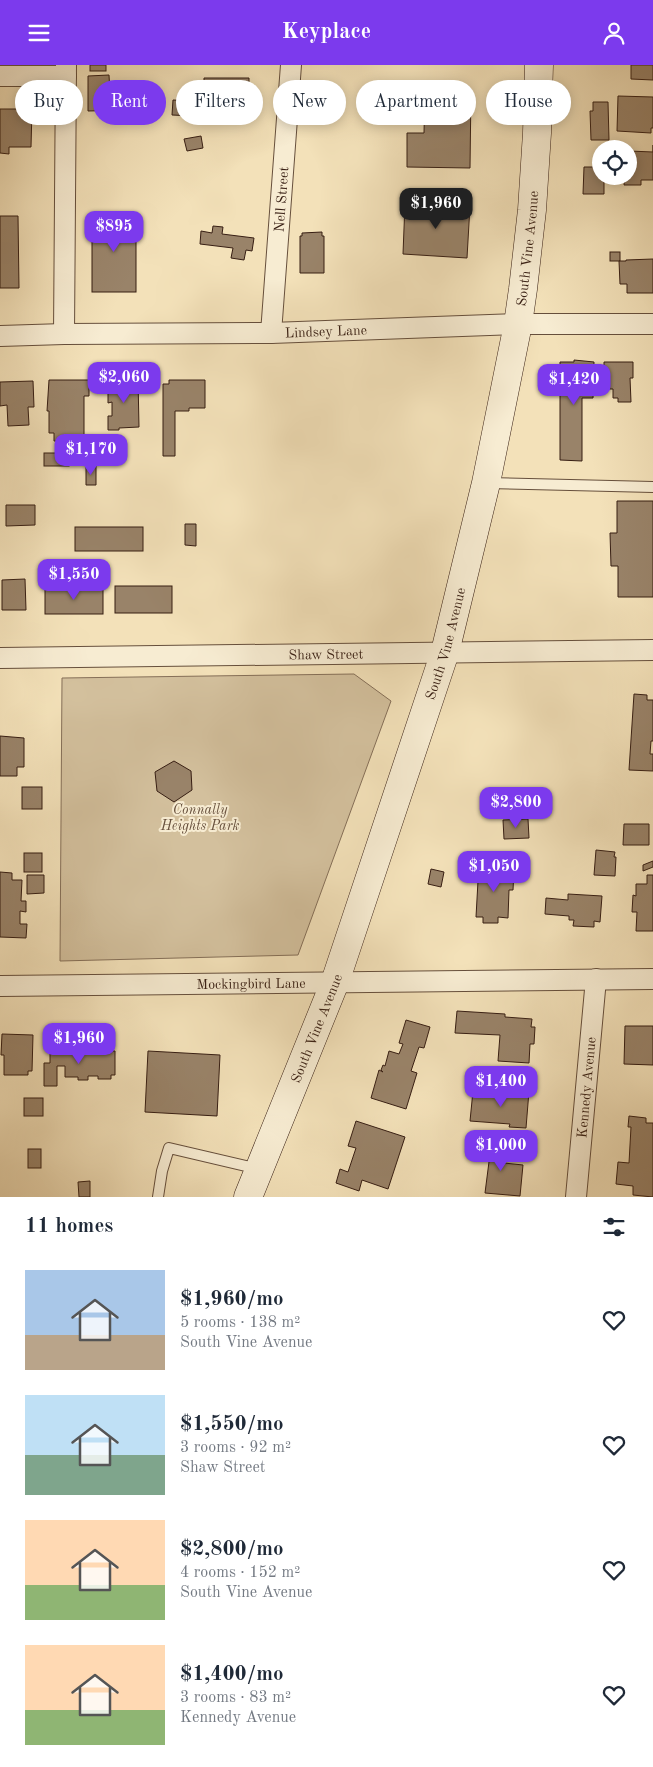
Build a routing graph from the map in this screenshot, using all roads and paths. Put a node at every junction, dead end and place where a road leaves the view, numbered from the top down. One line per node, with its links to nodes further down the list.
1 (291, 65): 7 (street, Nell Street)
2 (539, 65): 5 (main road, South Vine Avenue)
3 (66, 70): 4 (street); 8 (street)
4 (0, 76)
5 (518, 324): 6 (street, Lindsey Lane); 7 (street, Lindsey Lane); 10 (main road, South Vine Avenue)
6 (653, 324)
7 (271, 333): 8 (street, Lindsey Lane)
8 (64, 334): 9 (street, Lindsey Lane)
9 (0, 336)
10 (486, 483): 11 (lane); 13 (main road, South Vine Avenue)
11 (653, 487)
12 (653, 650): 13 (street, Shaw Street)
13 (445, 652): 14 (street, Shaw Street); 17 (main road, South Vine Avenue)
14 (0, 658)
15 (596, 979): 16 (street, Mockingbird Lane); 17 (street, Mockingbird Lane); 22 (street, Kennedy Avenue)
16 (653, 979)
17 (335, 982): 18 (street, Mockingbird Lane); 19 (main road, South Vine Avenue)
18 (0, 986)
19 (260, 1169): 20 (lane); 21 (main road, South Vine Avenue)
20 (158, 1197)
21 (248, 1197)
22 (576, 1197)

